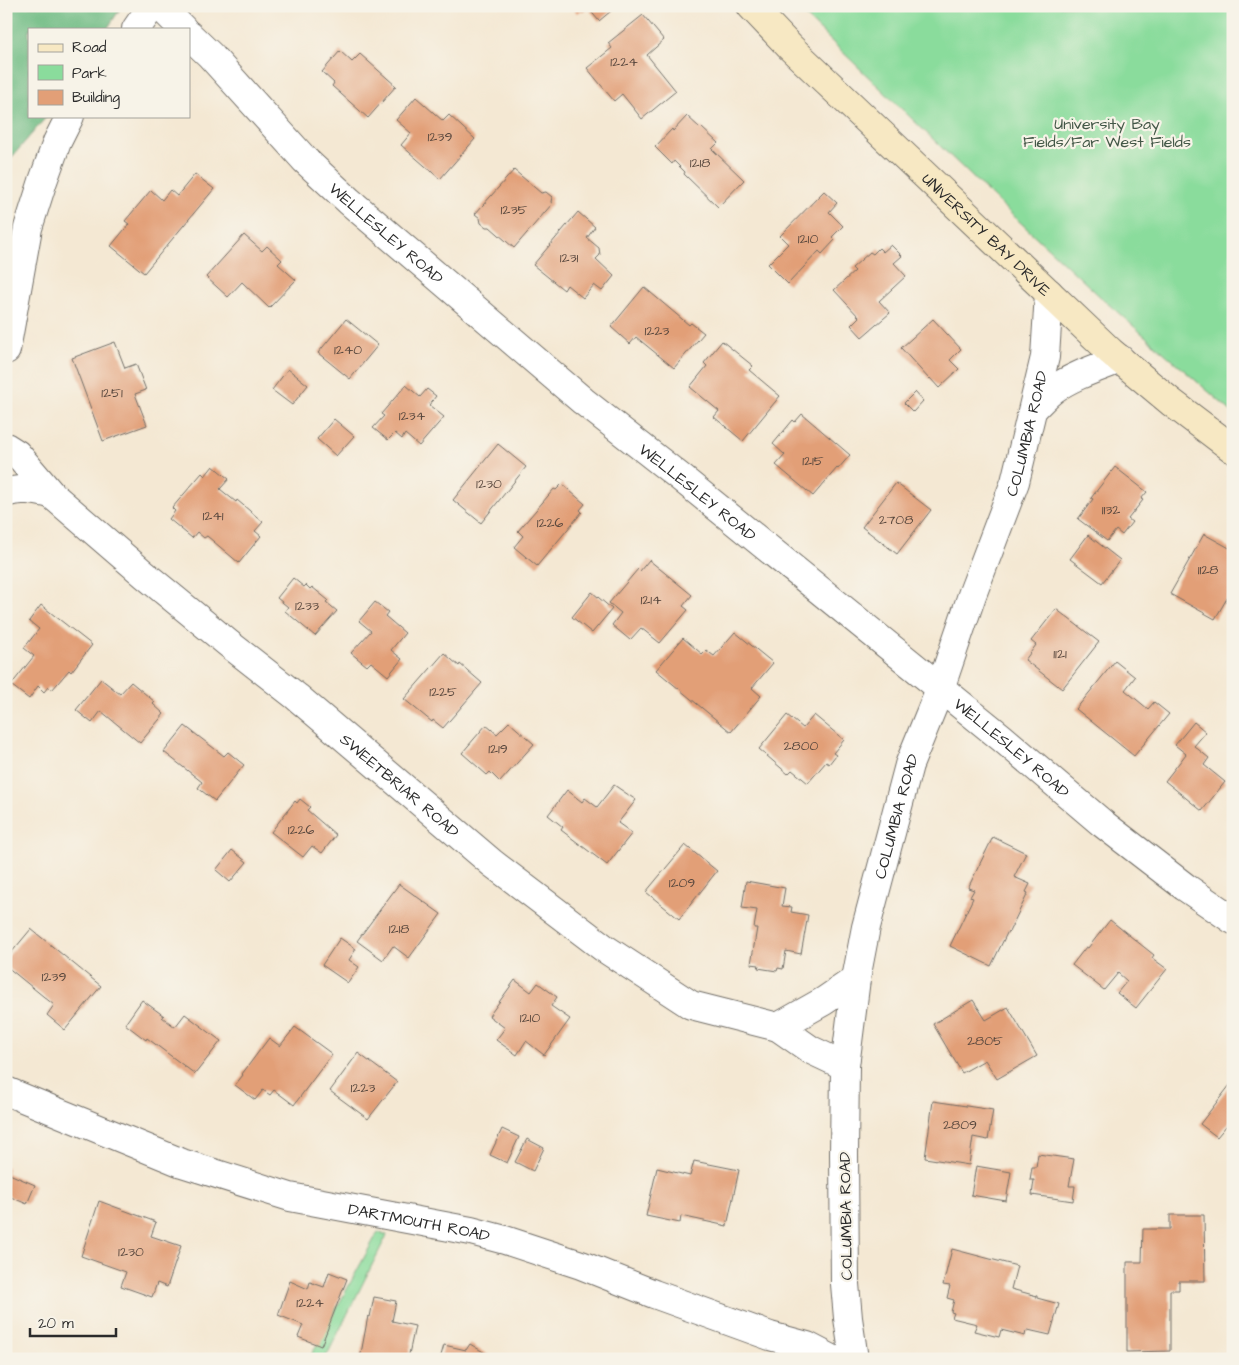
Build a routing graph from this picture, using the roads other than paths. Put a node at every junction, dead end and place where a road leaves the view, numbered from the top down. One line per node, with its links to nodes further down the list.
1 (152, 6): 4 (street)
2 (160, 6): 5 (street)
3 (751, 6): 8 (street, UNIVERSITY BAY DRIVE)
4 (137, 28)
5 (182, 28)
6 (190, 35): 16 (street, WELLESLEY ROAD)
7 (69, 118): 9 (street)
8 (1049, 293): 10 (street, UNIVERSITY BAY DRIVE); 11 (street, COLUMBIA ROAD)
9 (6, 350)
10 (1120, 360): 11 (street); 13 (street, UNIVERSITY BAY DRIVE)
11 (1034, 408): 16 (street, COLUMBIA ROAD)
12 (6, 447): 15 (street, SWEETBRIAR ROAD)
13 (1233, 449)
14 (6, 493): 15 (street)
15 (51, 494): 19 (street, SWEETBRIAR ROAD)
16 (940, 689): 17 (street, WELLESLEY ROAD); 18 (street, COLUMBIA ROAD)
17 (1233, 920)
18 (856, 979): 19 (street); 20 (street, COLUMBIA ROAD)
19 (778, 1027): 20 (street, SWEETBRIAR ROAD)
20 (845, 1066): 23 (street, COLUMBIA ROAD)
21 (6, 1091): 22 (street, DARTMOUTH ROAD)
22 (832, 1359)
23 (854, 1359)

